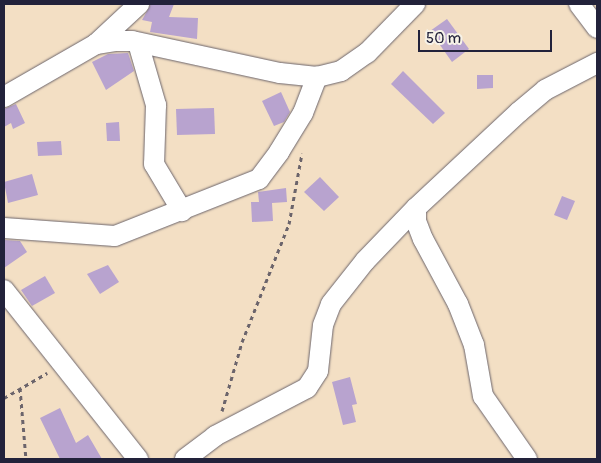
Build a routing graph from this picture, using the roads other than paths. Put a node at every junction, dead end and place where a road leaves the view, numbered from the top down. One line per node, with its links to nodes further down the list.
1 (140, 4): 6 (street)
2 (415, 4): 8 (street)
3 (579, 4): 4 (street)
4 (597, 28)
5 (138, 43): 6 (street); 8 (street); 11 (street)
6 (96, 44): 9 (street)
7 (597, 63): 10 (street)
8 (317, 77): 11 (street)
9 (4, 97)
10 (416, 208): 15 (street); 16 (street)
11 (182, 211): 12 (street)
12 (4, 228)
13 (6, 298): 14 (street)
14 (138, 459)
15 (185, 459)
16 (527, 459)

